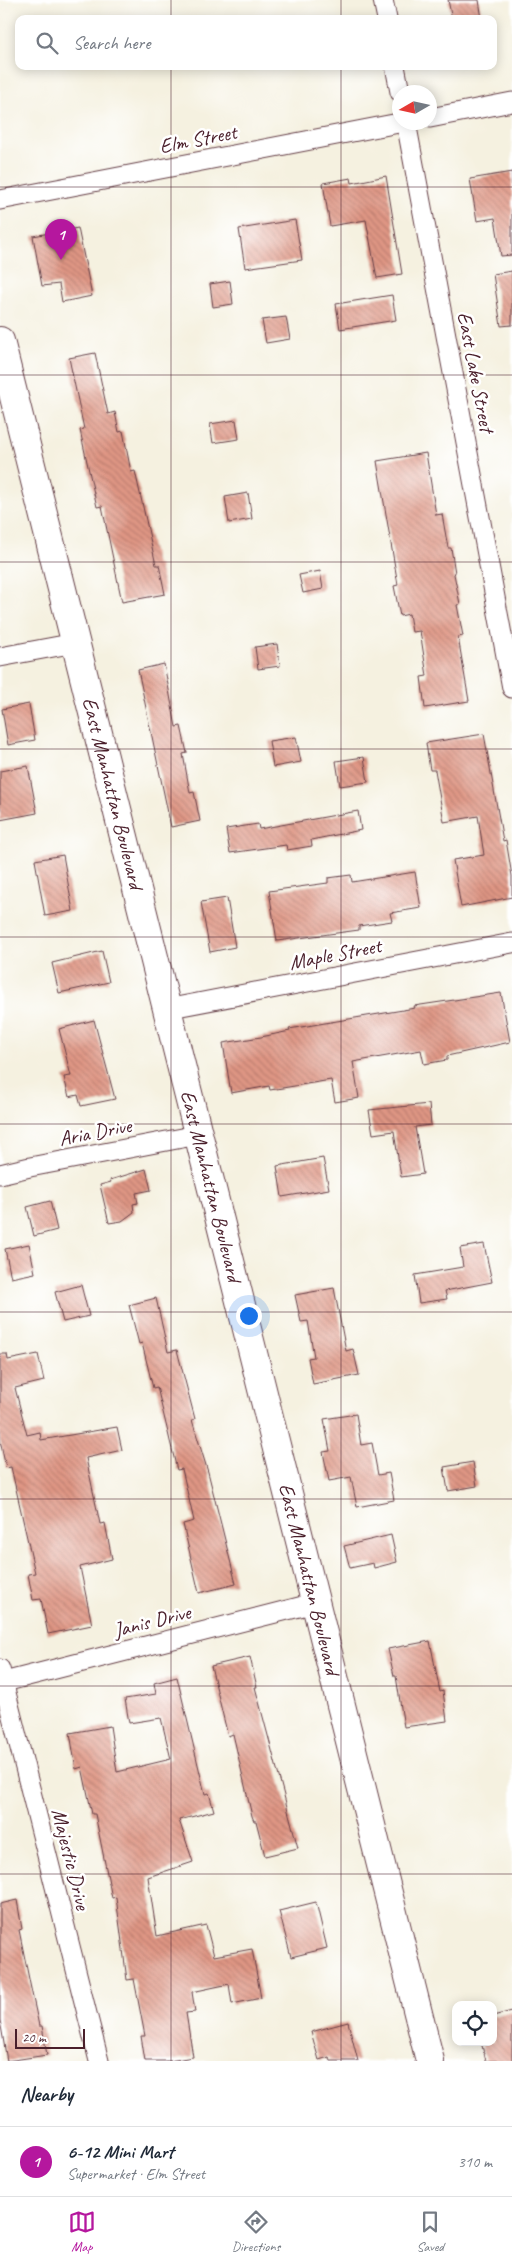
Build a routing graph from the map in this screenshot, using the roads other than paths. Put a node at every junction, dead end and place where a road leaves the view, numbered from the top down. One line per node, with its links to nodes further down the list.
1 (383, 0): 2 (street)
2 (385, 15)
3 (396, 70): 4 (street)
4 (399, 85)
5 (512, 102): 6 (street)
6 (437, 117)
7 (392, 125): 9 (street, Elm Street)
8 (407, 130): 13 (street, East Lake Street)
9 (0, 200)
10 (0, 340): 11 (main road, East Manhattan Boulevard)
11 (75, 642): 12 (street); 15 (main road, East Manhattan Boulevard)
12 (0, 657)
13 (512, 688)
14 (512, 943): 15 (street, Maple Street)
15 (166, 1009): 16 (main road, East Manhattan Boulevard)
16 (198, 1135): 17 (street, Aria Drive); 18 (main road, East Manhattan Boulevard)
17 (0, 1174)
18 (315, 1603): 19 (street, Janis Drive); 21 (main road, East Manhattan Boulevard)
19 (1, 1678): 20 (street, Majestic Drive)
20 (99, 2061)
21 (430, 2061)

